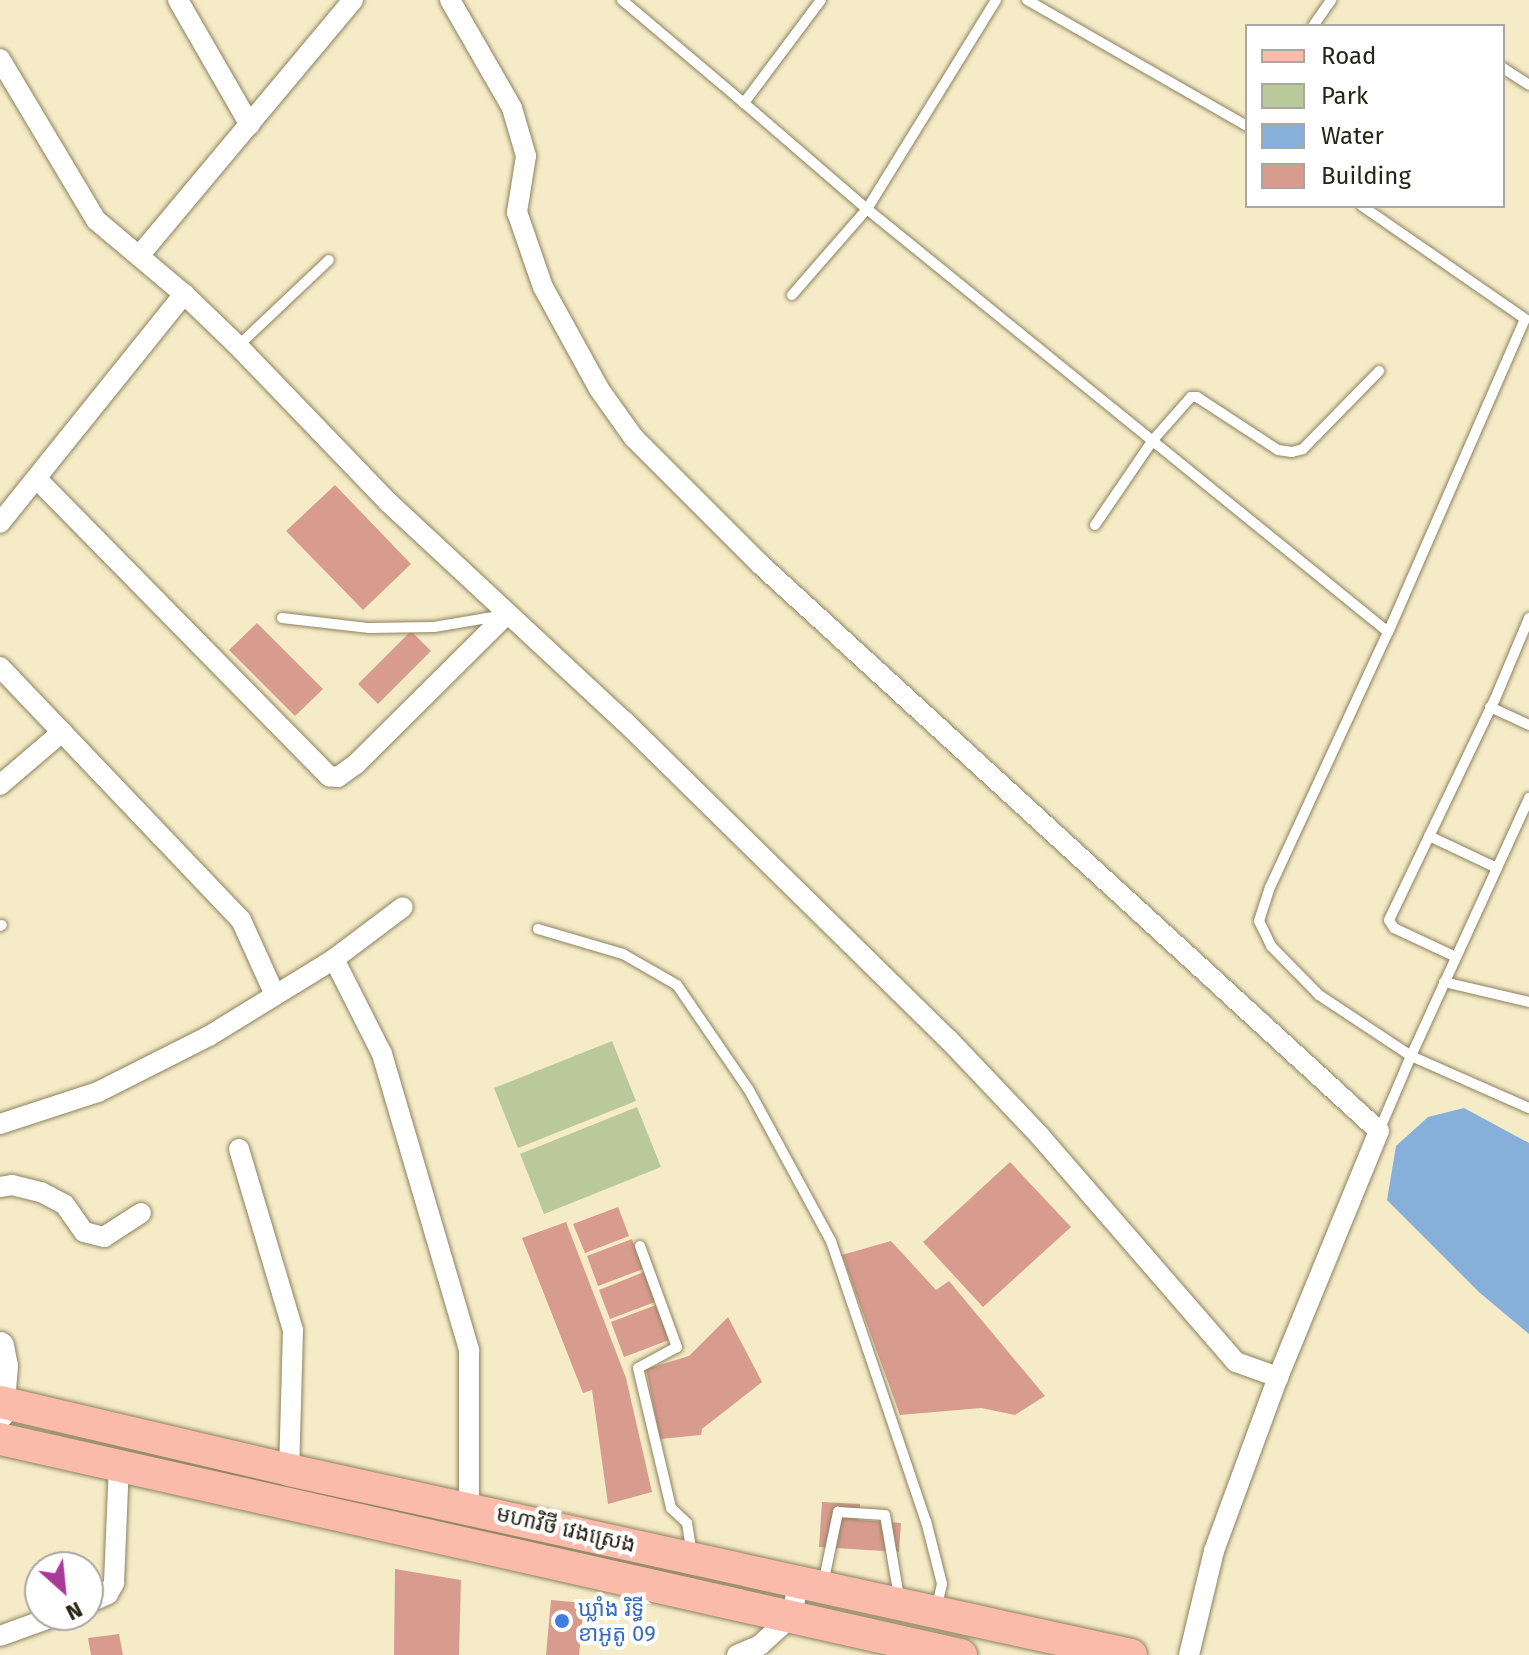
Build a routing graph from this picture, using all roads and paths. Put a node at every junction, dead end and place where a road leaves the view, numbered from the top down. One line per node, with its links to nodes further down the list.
1 (178, 0): 14 (street)
2 (353, 0): 14 (street)
3 (450, 0): 51 (street)
4 (622, 0): 13 (lane)
5 (821, 0): 13 (lane)
6 (996, 0): 17 (lane)
7 (1027, 0): 15 (lane)
8 (1331, 0): 9 (lane)
9 (1314, 24)
10 (0, 59): 18 (street)
11 (1505, 69): 12 (lane)
12 (1529, 85)
13 (744, 103): 17 (lane)
14 (250, 125): 18 (street)
15 (1245, 125)
16 (1365, 208): 22 (lane)
17 (867, 209): 21 (lane); 25 (lane)
18 (139, 256): 20 (street)
19 (329, 260): 23 (lane)
20 (184, 294): 23 (street); 26 (street)
21 (792, 295)
22 (1527, 315): 32 (lane)
23 (238, 346): 29 (street)
24 (1379, 371): 25 (lane)
25 (1153, 440): 28 (lane); 32 (lane)
26 (37, 479): 27 (street); 29 (street)
27 (0, 523)
28 (1095, 525)
29 (506, 615): 30 (lane); 57 (street)
30 (282, 618)
31 (1529, 618): 34 (lane)
32 (1388, 632): 48 (lane)
33 (0, 667): 36 (street)
34 (1490, 707): 35 (lane); 39 (lane)
35 (1529, 725)
36 (62, 732): 37 (street); 46 (street)
37 (0, 785)
38 (1529, 798): 40 (lane)
39 (1429, 836): 40 (lane); 43 (lane)
40 (1497, 868): 43 (lane)
41 (403, 907): 44 (street)
42 (538, 929): 67 (lane)
43 (1456, 957): 45 (lane)
44 (334, 959): 46 (street); 62 (street)
45 (1444, 982): 47 (lane); 48 (lane)
46 (275, 995): 50 (street)
47 (1529, 1002)
48 (1411, 1056): 49 (lane); 51 (lane)
49 (1529, 1108)
50 (0, 1124)
51 (1379, 1131): 57 (street)
52 (239, 1149): 61 (street)
53 (0, 1187): 54 (street)
54 (141, 1213)
55 (640, 1246): 63 (lane)
56 (0, 1346): 58 (street)
57 (1278, 1377): 74 (street)
58 (1, 1406): 61 (main road, មហាវិថី វេងស្រេង)
59 (0, 1439): 60 (main road, មហាវិថី វេងស្រេង)
60 (119, 1466): 65 (street); 68 (main road, មហាវិថី វេងស្រេង)
61 (289, 1470): 62 (main road, មហាវិថី វេងស្រេង)
62 (469, 1507): 63 (main road, មហាវិថី វេងស្រេង)
63 (692, 1557): 64 (main road, មហាវិថី វេងស្រេង)
64 (811, 1583): 66 (main road, មហាវិថី វេងស្រេង); 66 (lane); 68 (street)
65 (104, 1596)
66 (900, 1603): 67 (main road, មហាវិថី វេងស្រេង)
67 (936, 1611): 73 (main road, មហាវិថី វេងស្រេង)
68 (791, 1617): 71 (street); 72 (main road, មហាវិថី វេងស្រេង)
69 (24, 1627): 70 (street)
70 (0, 1636)
71 (737, 1655)
72 (961, 1655)
73 (1131, 1655)
74 (1189, 1655)

